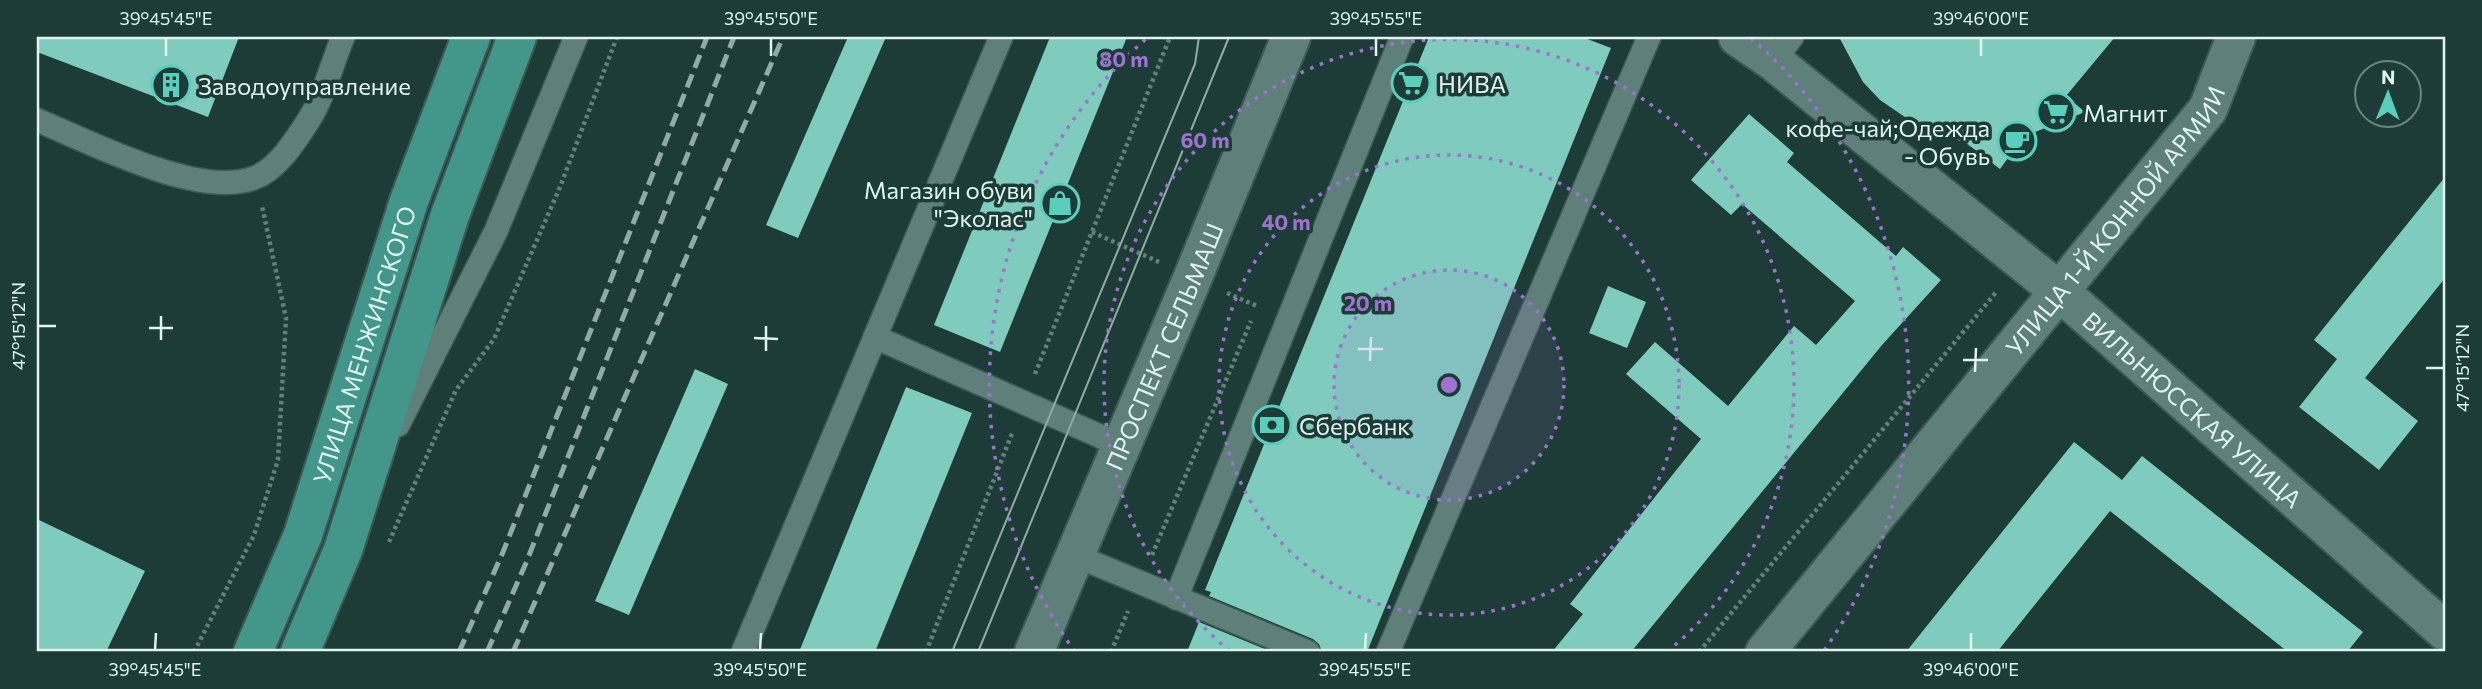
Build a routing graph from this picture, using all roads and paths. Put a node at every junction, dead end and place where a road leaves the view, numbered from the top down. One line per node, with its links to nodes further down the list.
1 (343, 37): 15 (lane)
2 (471, 37): 30 (main road, УЛИЦА МЕНЖИНСКОГО)
3 (517, 37): 22 (main road, УЛИЦА МЕНЖИНСКОГО)
4 (576, 37): 22 (lane)
5 (617, 37): 23 (path)
6 (1001, 37): 19 (lane)
7 (1170, 37): 20 (path)
8 (1290, 37): 21 (main road, ПРОСПЕКТ СЕЛЬМАШ)
9 (1402, 37): 26 (lane)
10 (1649, 37): 36 (lane)
11 (1738, 37): 13 (main road, ВИЛЬНЮССКАЯ УЛИЦА)
12 (2236, 37): 17 (main road, УЛИЦА 1-Й КОННОЙ АРМИИ)
13 (1782, 49): 16 (main road, ВИЛЬНЮССКАЯ УЛИЦА)
14 (37, 120): 15 (lane)
15 (255, 178): 29 (path)
16 (2021, 261): 17 (main road, ВИЛЬНЮССКАЯ УЛИЦА); 37 (path)
17 (2059, 291): 27 (main road, ВИЛЬНЮССКАЯ УЛИЦА); 38 (main road, УЛИЦА 1-Й КОННОЙ АРМИИ)
18 (1262, 293): 25 (path)
19 (875, 337): 20 (lane); 32 (lane)
20 (1024, 403): 21 (lane); 33 (path)
21 (1120, 445): 24 (main road, ПРОСПЕКТ СЕЛЬМАШ)
22 (360, 500): 31 (main road, УЛИЦА МЕНЖИНСКОГО)
23 (386, 550)
24 (1074, 555): 25 (lane); 34 (main road, ПРОСПЕКТ СЕЛЬМАШ)
25 (1140, 583): 26 (lane); 35 (path)
26 (1177, 597): 28 (lane)
27 (2445, 631)
28 (1301, 651)
29 (194, 652)
30 (253, 652)
31 (300, 652)
32 (743, 652)
33 (926, 652)
34 (1034, 652)
35 (1111, 652)
36 (1388, 652)
37 (1699, 652)
38 (1765, 652)

